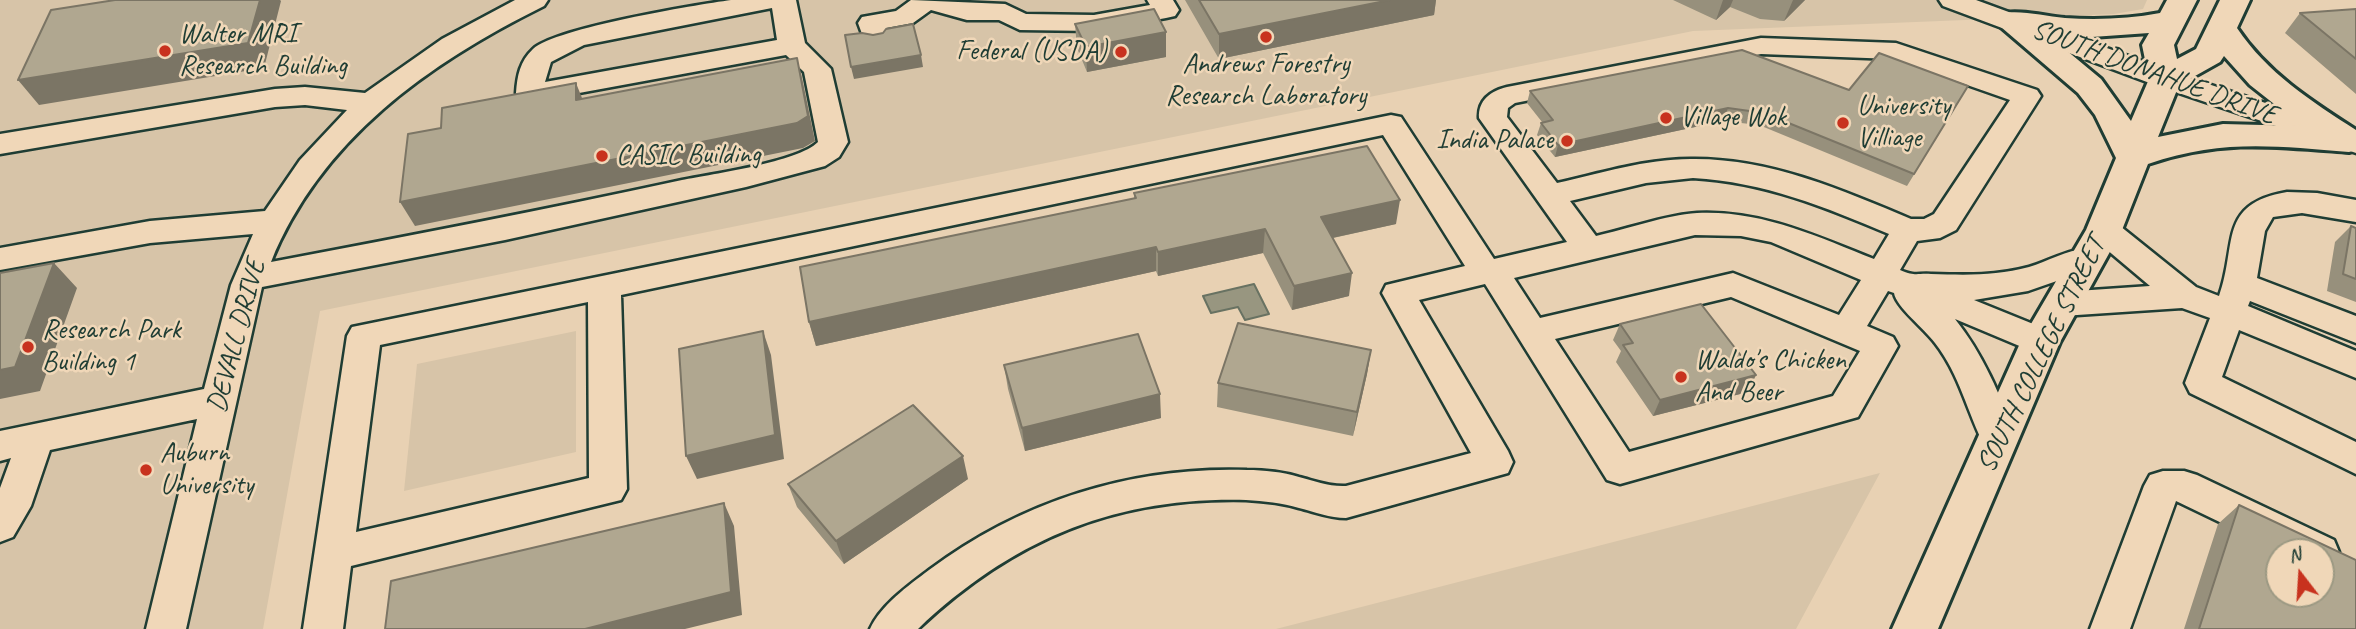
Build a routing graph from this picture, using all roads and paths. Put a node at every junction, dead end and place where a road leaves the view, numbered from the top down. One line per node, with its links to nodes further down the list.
1 (534, 0): 14 (street, DEVALL DRIVE)
2 (774, 0): 12 (street)
3 (783, 0): 12 (street)
4 (927, 0): 7 (street); 11 (street)
5 (1160, 0): 7 (street)
6 (1952, 0): 10 (street, SOUTH DONAHUE DRIVE)
7 (1011, 6)
8 (2177, 10): 10 (main road); 13 (main road)
9 (2229, 14): 13 (main road); 15 (main road)
10 (2009, 21): 13 (street, SOUTH DONAHUE DRIVE); 17 (main road)
11 (875, 36)
12 (792, 46): 27 (street)
13 (2165, 79): 15 (street, SOUTH DONAHUE DRIVE); 17 (main road, SOUTH COLLEGE STREET)
14 (369, 103): 16 (street); 20 (street, DEVALL DRIVE)
15 (2353, 142): 17 (main road)
16 (0, 144)
17 (2132, 157): 22 (main road, SOUTH COLLEGE STREET)
18 (1549, 195): 21 (street); 21 (street); 23 (street)
19 (2356, 211): 30 (street)
20 (275, 221): 24 (street); 27 (street, DEVALL DRIVE)
21 (1908, 230): 26 (street)
22 (2095, 244): 26 (street); 29 (street); 31 (main road, SOUTH COLLEGE STREET)
23 (1589, 248): 25 (street); 26 (street)
24 (0, 259)
25 (1490, 272): 28 (street); 33 (street); 49 (street)
26 (1879, 275): 34 (street); 35 (street); 38 (street)
27 (250, 278): 37 (street, DEVALL DRIVE)
28 (604, 286): 44 (street); 44 (street)
29 (2184, 296): 30 (street); 31 (street)
30 (2234, 298): 32 (street); 36 (street); 41 (street)
31 (2062, 304): 35 (main road, SOUTH COLLEGE STREET)
32 (2356, 330)
33 (1533, 332): 34 (street); 34 (street)
34 (1846, 332)
35 (2041, 341): 38 (main road, SOUTH COLLEGE STREET)
36 (2356, 365)
37 (219, 400): 39 (street); 47 (street, DEVALL DRIVE)
38 (1998, 437): 50 (main road, SOUTH COLLEGE STREET)
39 (36, 439): 40 (street); 42 (street)
40 (0, 446)
41 (2356, 459)
42 (0, 526)
43 (2291, 538): 51 (street)
44 (333, 554): 48 (street)
45 (2335, 560): 46 (street)
46 (2356, 570)
47 (166, 629)
48 (323, 629)
49 (890, 629)
50 (1915, 629)
51 (2110, 629)

